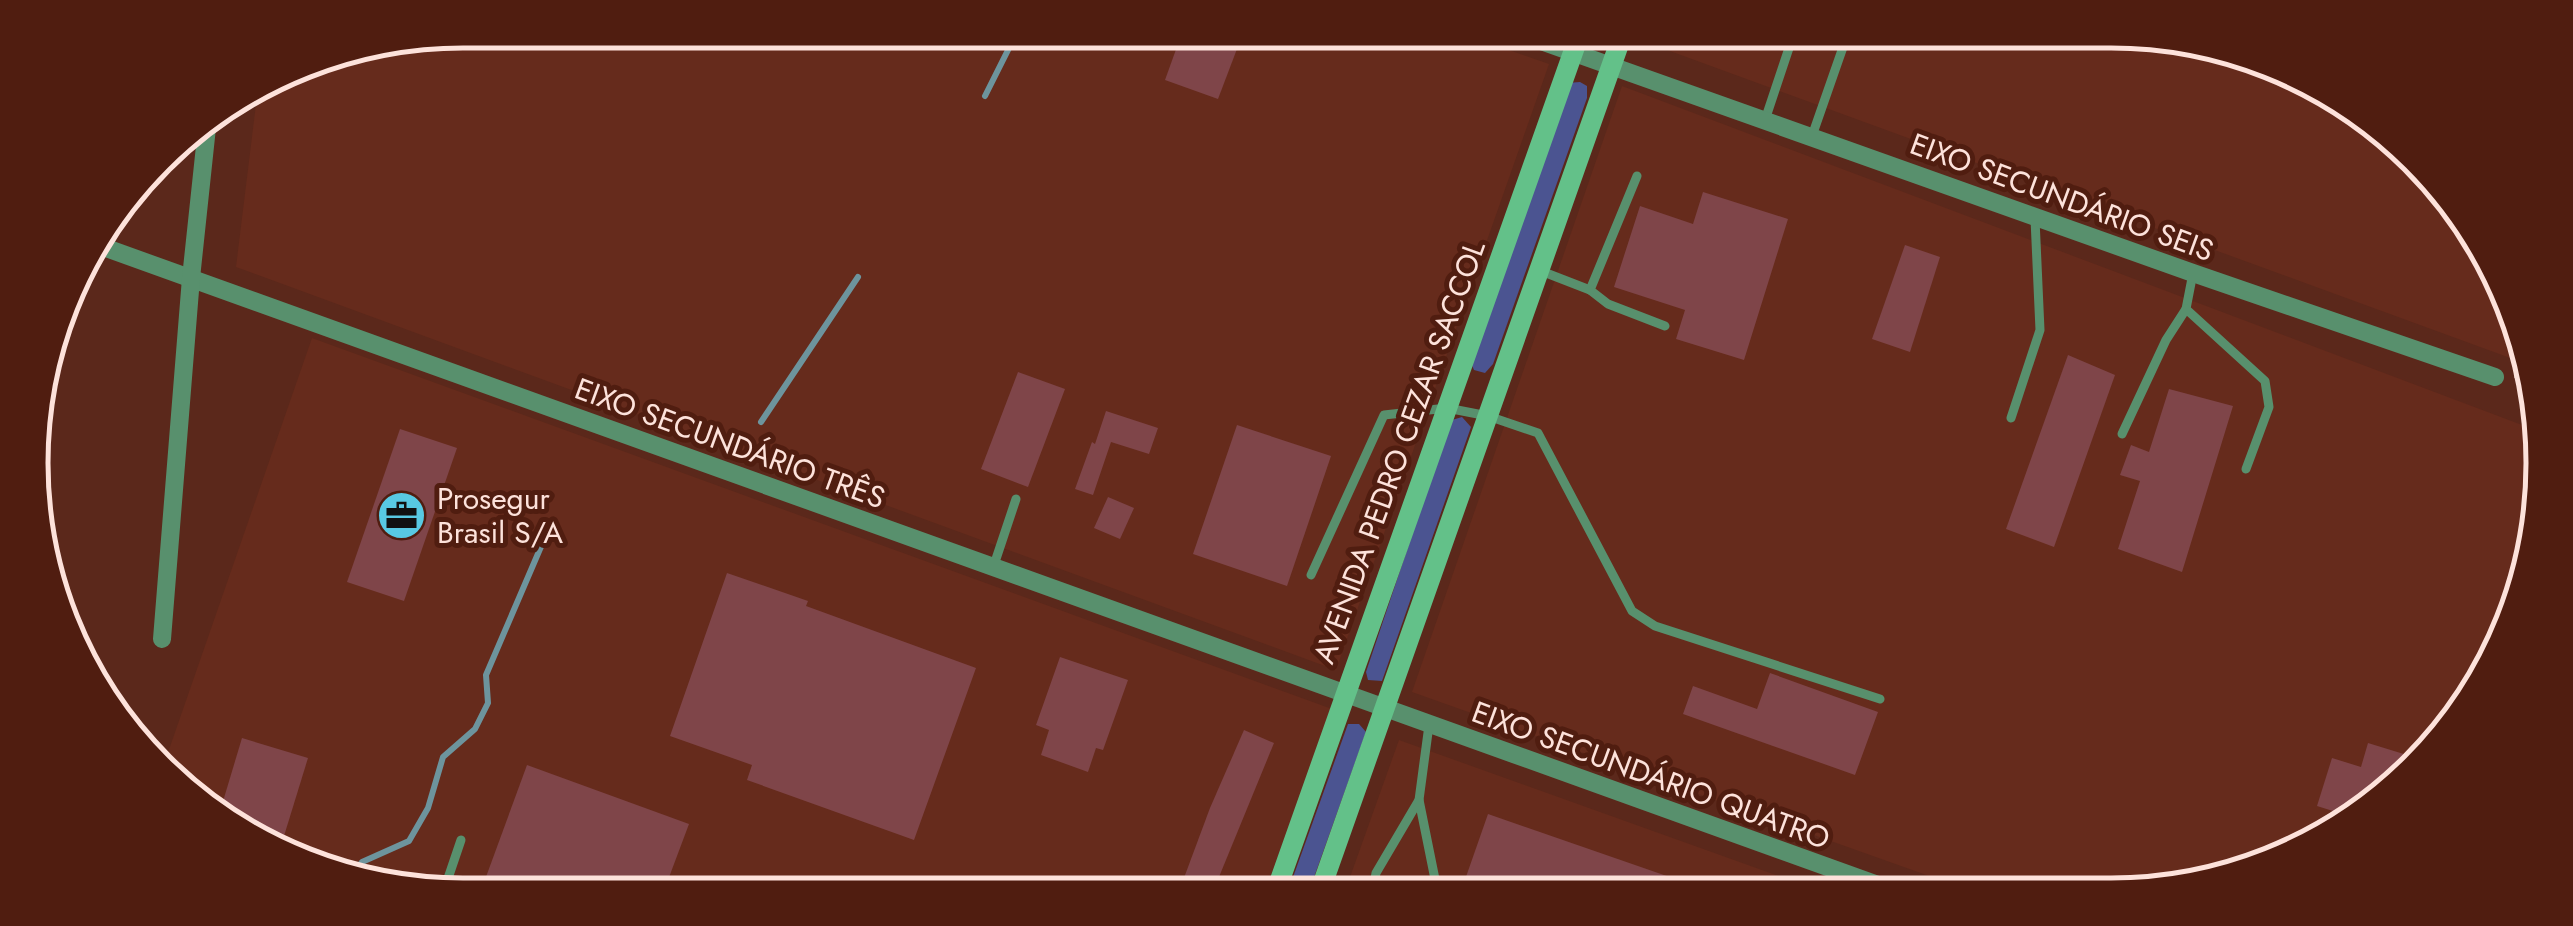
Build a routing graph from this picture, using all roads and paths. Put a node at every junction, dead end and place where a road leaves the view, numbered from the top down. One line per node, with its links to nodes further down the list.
1 (1562, 48): 6 (street, EIXO SECUNDÁRIO SEIS)
2 (1574, 48): 6 (street, AVENIDA PEDRO CEZAR SACCOL)
3 (1618, 48): 7 (street)
4 (1789, 48): 8 (lane)
5 (1843, 48): 10 (lane)
6 (1573, 52): 7 (street, EIXO SECUNDÁRIO SEIS); 21 (street, AVENIDA PEDRO CEZAR SACCOL)
7 (1612, 66): 8 (street, EIXO SECUNDÁRIO SEIS); 14 (street)
8 (1765, 120): 10 (street, EIXO SECUNDÁRIO SEIS)
9 (206, 136): 16 (street)
10 (1812, 137): 12 (street, EIXO SECUNDÁRIO SEIS)
11 (1637, 176): 17 (lane)
12 (2035, 216): 15 (street, EIXO SECUNDÁRIO SEIS); 23 (lane)
13 (107, 248): 16 (street, EIXO SECUNDÁRIO TRÊS)
14 (1539, 270): 17 (lane); 22 (street)
15 (2194, 273): 18 (lane); 20 (street, EIXO SECUNDÁRIO SEIS)
16 (192, 278): 27 (street, EIXO SECUNDÁRIO TRÊS); 29 (street)
17 (1590, 290): 19 (lane)
18 (2186, 310): 24 (lane); 25 (lane)
19 (1665, 326)
20 (2495, 377)
21 (1447, 408): 22 (lane); 28 (lane); 30 (street, AVENIDA PEDRO CEZAR SACCOL)
22 (1488, 416): 31 (lane); 32 (street)
23 (2011, 418)
24 (2122, 434)
25 (2246, 470)
26 (1016, 499): 27 (lane)
27 (992, 568): 30 (street, EIXO SECUNDÁRIO TRÊS)
28 (1312, 575)
29 (162, 640)
30 (1345, 695): 32 (street, EIXO SECUNDÁRIO QUATRO); 37 (street, AVENIDA PEDRO CEZAR SACCOL)
31 (1880, 699)
32 (1384, 709): 33 (street, EIXO SECUNDÁRIO QUATRO); 38 (street)
33 (1429, 725): 34 (lane); 41 (street, EIXO SECUNDÁRIO QUATRO)
34 (1418, 800): 39 (lane); 40 (lane)
35 (461, 840): 36 (lane)
36 (447, 878)
37 (1280, 878)
38 (1325, 878)
39 (1375, 878)
40 (1435, 878)
41 (1858, 878)

